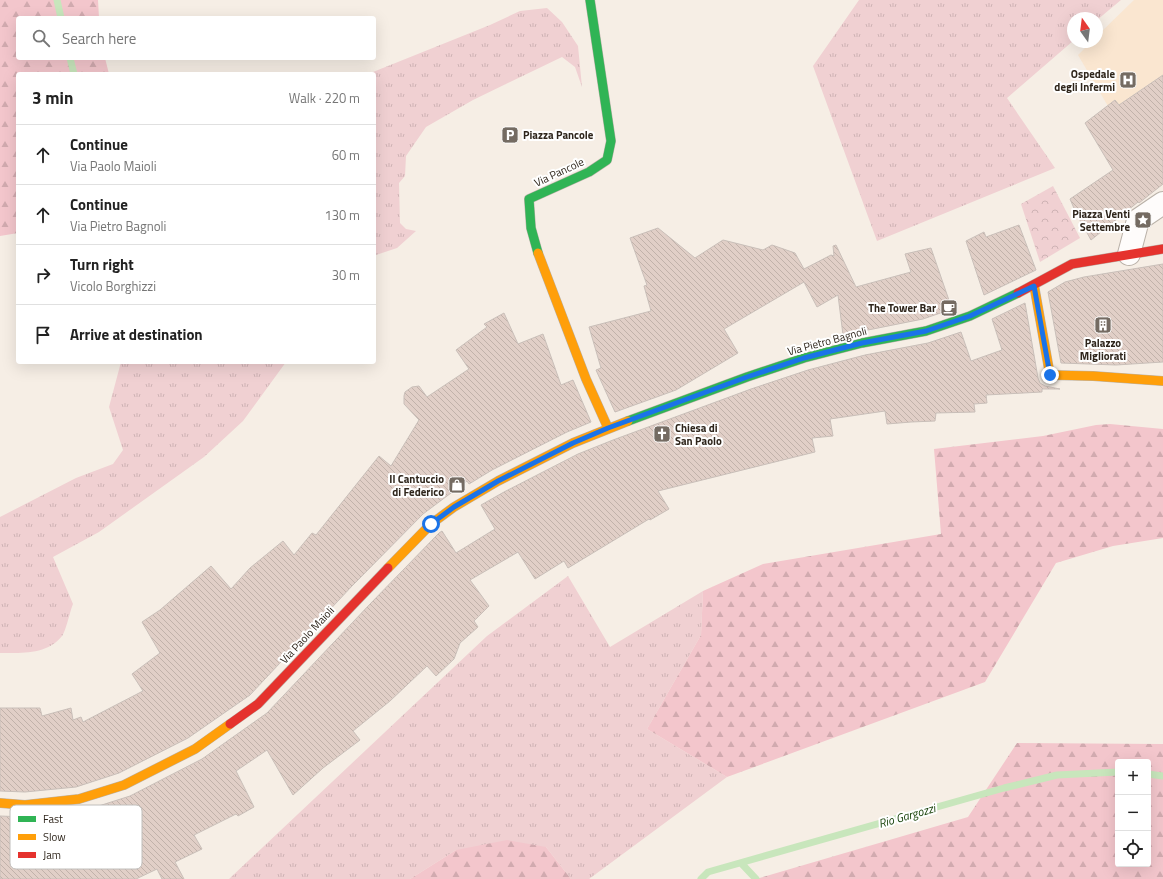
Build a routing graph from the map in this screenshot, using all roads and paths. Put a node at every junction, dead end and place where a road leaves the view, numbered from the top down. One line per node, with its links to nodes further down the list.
1 (590, 0): 7 (street, Via Pancole)
2 (1163, 203): 4 (street)
3 (1163, 249): 4 (street)
4 (1129, 254): 5 (street, Via Pietro Bagnoli)
5 (1034, 286): 6 (street); 7 (street, Via Pietro Bagnoli)
6 (1163, 380)
7 (608, 428): 8 (street, Via Paolo Maioli)
8 (0, 804)

